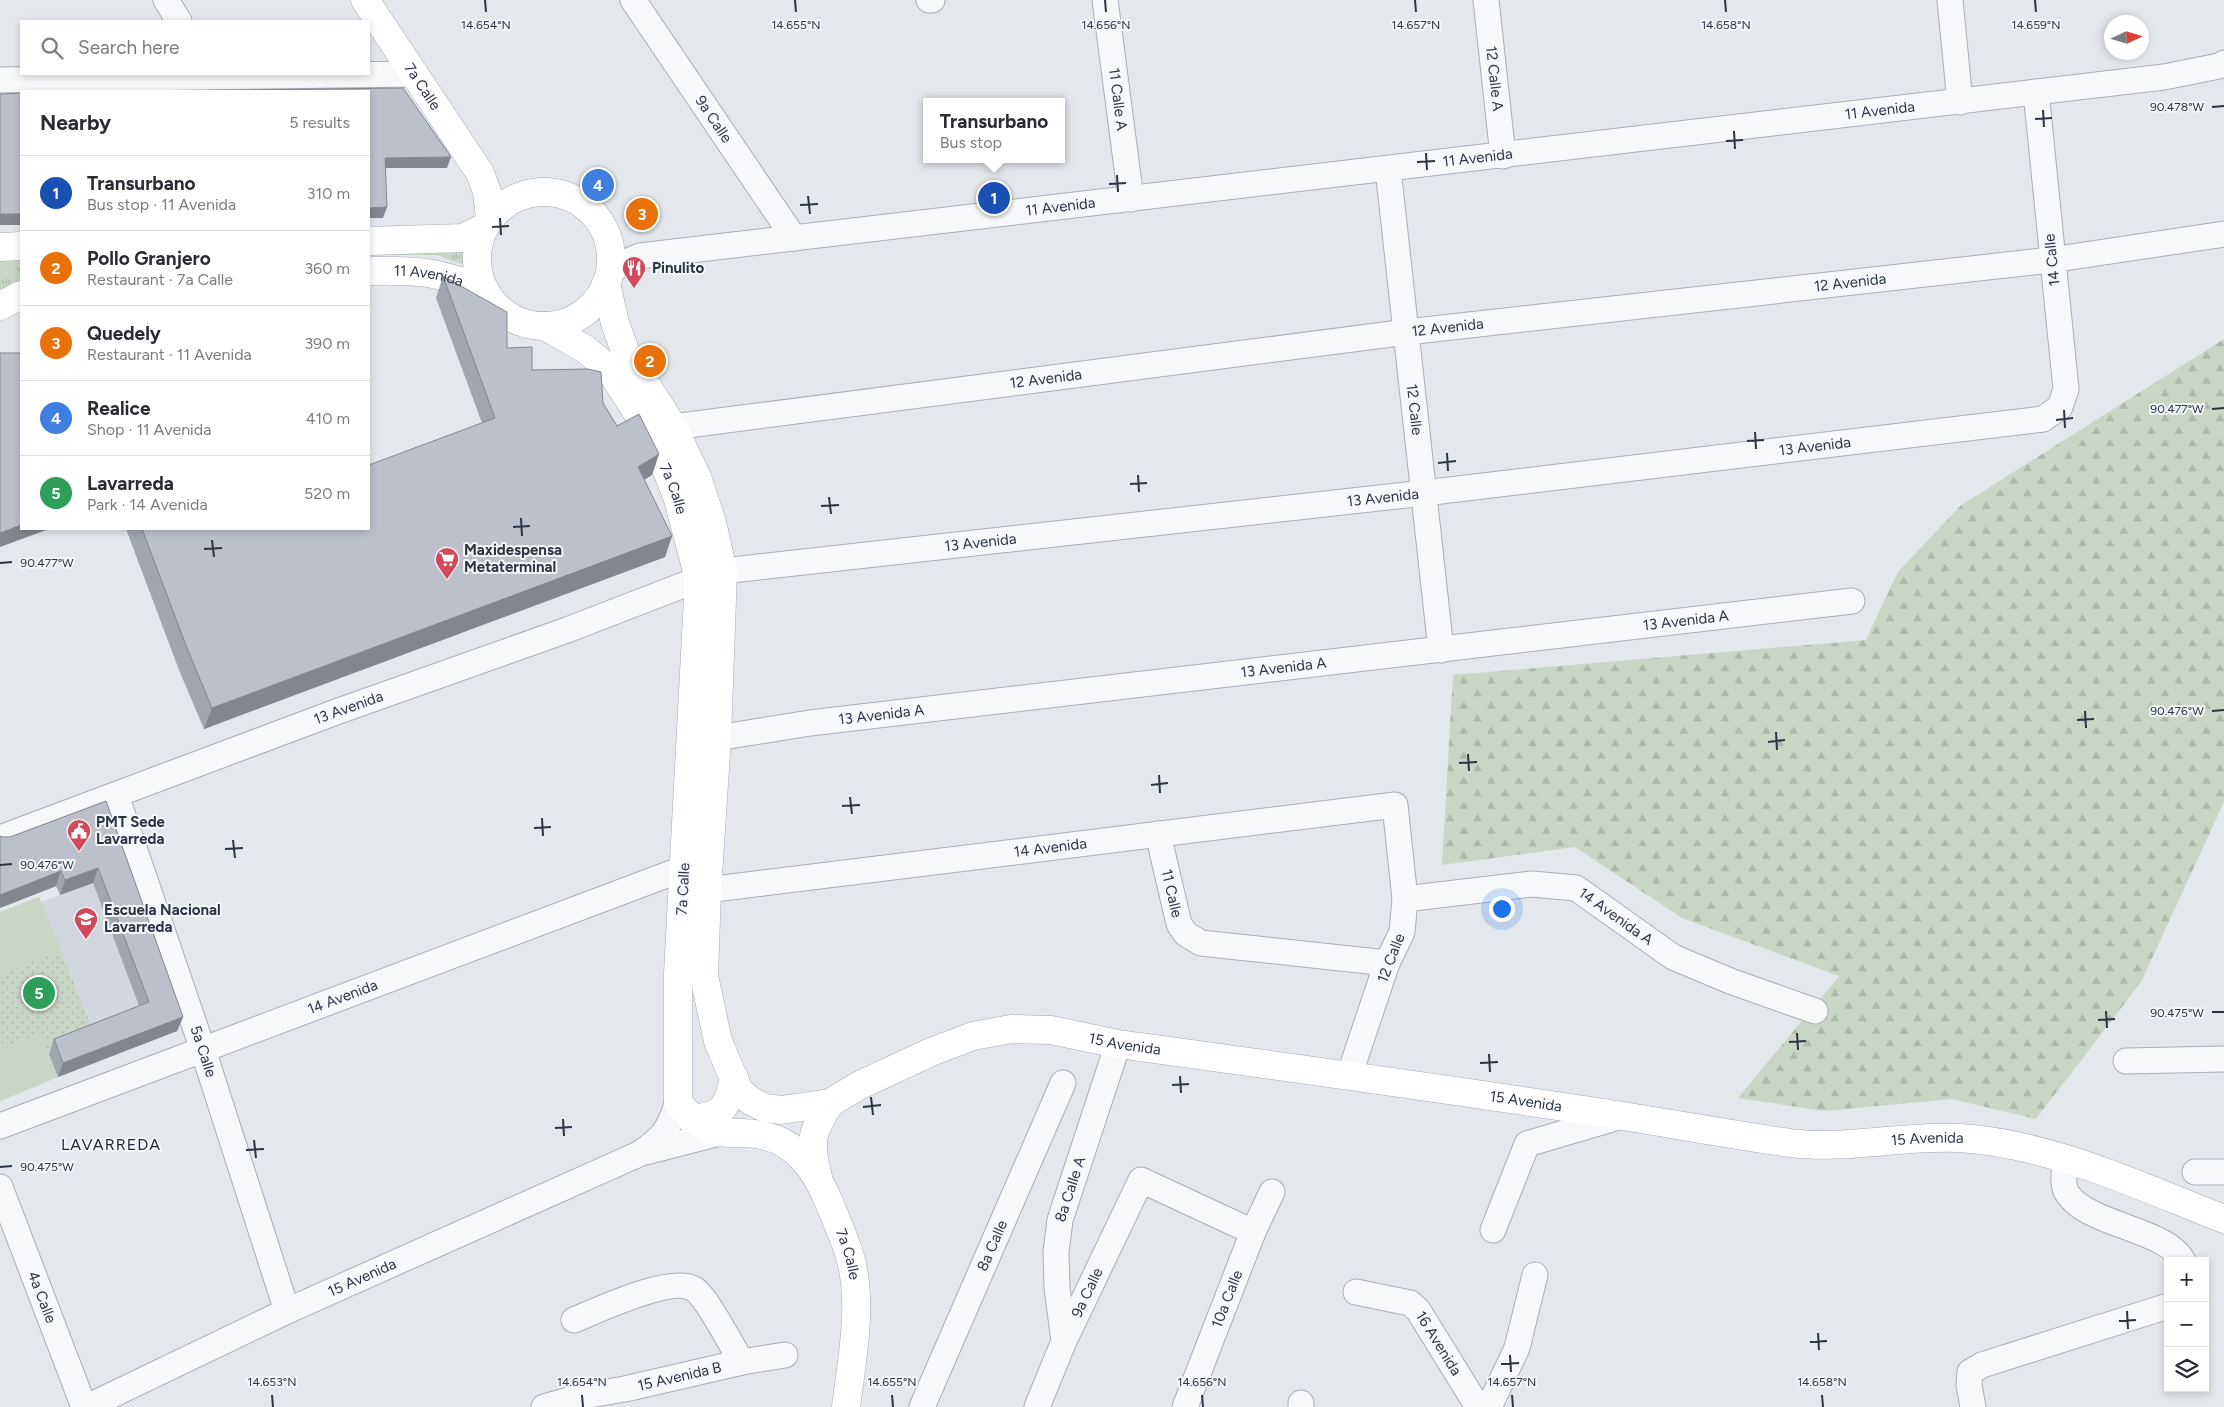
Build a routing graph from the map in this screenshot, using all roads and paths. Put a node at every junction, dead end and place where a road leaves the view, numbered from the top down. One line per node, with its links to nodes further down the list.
1 (166, 0): 7 (street)
2 (365, 0): 10 (main road, 7a Calle)
3 (634, 0): 22 (street, 9a Calle)
4 (1105, 0): 19 (street, 11 Calle A)
5 (1486, 0): 15 (street, 12 Calle A)
6 (1950, 0): 14 (street)
7 (178, 20)
8 (2222, 67): 13 (street, 11 Avenida)
9 (370, 74): 10 (street)
10 (413, 74): 17 (main road, 7a Calle)
11 (212, 75): 12 (street)
12 (0, 80)
13 (2036, 92): 14 (street, 11 Avenida); 26 (street, 14 Calle)
14 (1960, 102): 15 (street, 11 Avenida)
15 (1503, 156): 16 (street, 11 Avenida)
16 (1388, 169): 19 (street, 11 Avenida); 33 (street, 12 Calle)
17 (480, 174): 18 (main road, 7a Calle); 20 (main road, 7a Calle)
18 (518, 196): 20 (main road); 27 (main road)
19 (1131, 199): 22 (street, 11 Avenida)
20 (487, 222): 23 (main road); 29 (main road)
21 (2224, 234): 26 (street, 12 Avenida)
22 (794, 238): 27 (street, 11 Avenida)
23 (370, 241)
24 (20, 246): 25 (main road)
25 (0, 247)
26 (2051, 260): 33 (street, 12 Avenida); 34 (street, 14 Calle)
27 (608, 268): 32 (main road); 35 (main road, 7a Calle)
28 (370, 271): 29 (main road, 11 Avenida)
29 (486, 292): 32 (main road)
30 (20, 296): 31 (main road)
31 (0, 306)
32 (545, 326): 37 (main road, 7a Calle)
33 (1407, 332): 35 (street, 12 Avenida); 36 (street, 12 Calle)
34 (2042, 419): 36 (street, 13 Avenida)
35 (673, 428): 37 (main road, 7a Calle)
36 (1424, 493): 37 (street, 13 Avenida); 39 (street, 12 Calle)
37 (711, 575): 40 (main road, 7a Calle); 41 (street, 13 Avenida); 45 (main road, 7a Calle)
38 (1852, 601): 39 (street, 13 Avenida A)
39 (1441, 650): 40 (street, 13 Avenida A)
40 (717, 738): 46 (main road, 7a Calle)
41 (116, 795): 44 (street, 13 Avenida); 51 (street, 5a Calle)
42 (1396, 805): 43 (street, 14 Avenida); 47 (street, 12 Calle)
43 (1158, 834): 46 (street, 14 Avenida); 48 (street, 11 Calle)
44 (0, 838)
45 (685, 868): 51 (street, 14 Avenida); 58 (main road, 7a Calle)
46 (707, 890): 55 (main road, 7a Calle)
47 (1405, 899): 48 (street, 12 Calle); 49 (street, 14 Avenida A)
48 (1387, 962): 54 (street, 12 Calle)
49 (1815, 1011)
50 (1118, 1044): 54 (main road, 15 Avenida); 57 (main road, 15 Avenida); 78 (street, 8a Calle A)
51 (203, 1050): 60 (street, 14 Avenida); 76 (street, 5a Calle)
52 (2224, 1059): 53 (street)
53 (2126, 1061)
54 (1349, 1076): 59 (main road, 15 Avenida)
55 (734, 1077): 57 (main road, 7a Calle); 58 (main road)
56 (1063, 1083): 85 (street, 8a Calle)
57 (830, 1103): 66 (main road)
58 (684, 1110): 61 (main road, 7a Calle); 62 (street, 15 Avenida)
59 (1622, 1116): 63 (main road, 15 Avenida); 70 (street)
60 (0, 1126)
61 (716, 1134): 62 (street, 15 Avenida); 66 (main road, 7a Calle)
62 (639, 1154): 76 (street, 15 Avenida)
63 (2065, 1160): 69 (main road, 15 Avenida); 72 (street)
64 (2195, 1172): 65 (street)
65 (2224, 1172)
66 (818, 1177): 84 (main road, 7a Calle)
67 (0, 1187): 82 (street, 4a Calle)
68 (1272, 1192): 71 (street, 10a Calle)
69 (2224, 1219)
70 (1493, 1230)
71 (1253, 1232): 78 (street, 9a Calle); 87 (street, 10a Calle)
72 (2179, 1257)
73 (1535, 1275): 89 (street)
74 (1356, 1292): 88 (street, 16 Avenida)
75 (2164, 1307): 90 (street)
76 (287, 1311): 82 (street, 15 Avenida)
77 (574, 1320): 80 (street)
78 (1064, 1341): 86 (street, 9a Calle)
79 (785, 1355): 80 (street, 15 Avenida B)
80 (742, 1362): 81 (street, 15 Avenida B)
81 (629, 1398): 83 (street, 15 Avenida B)
82 (85, 1407)
83 (544, 1407)
84 (846, 1407)
85 (922, 1407)
86 (1037, 1407)
87 (1185, 1407)
88 (1478, 1407)
89 (1489, 1407)
90 (1973, 1407)

